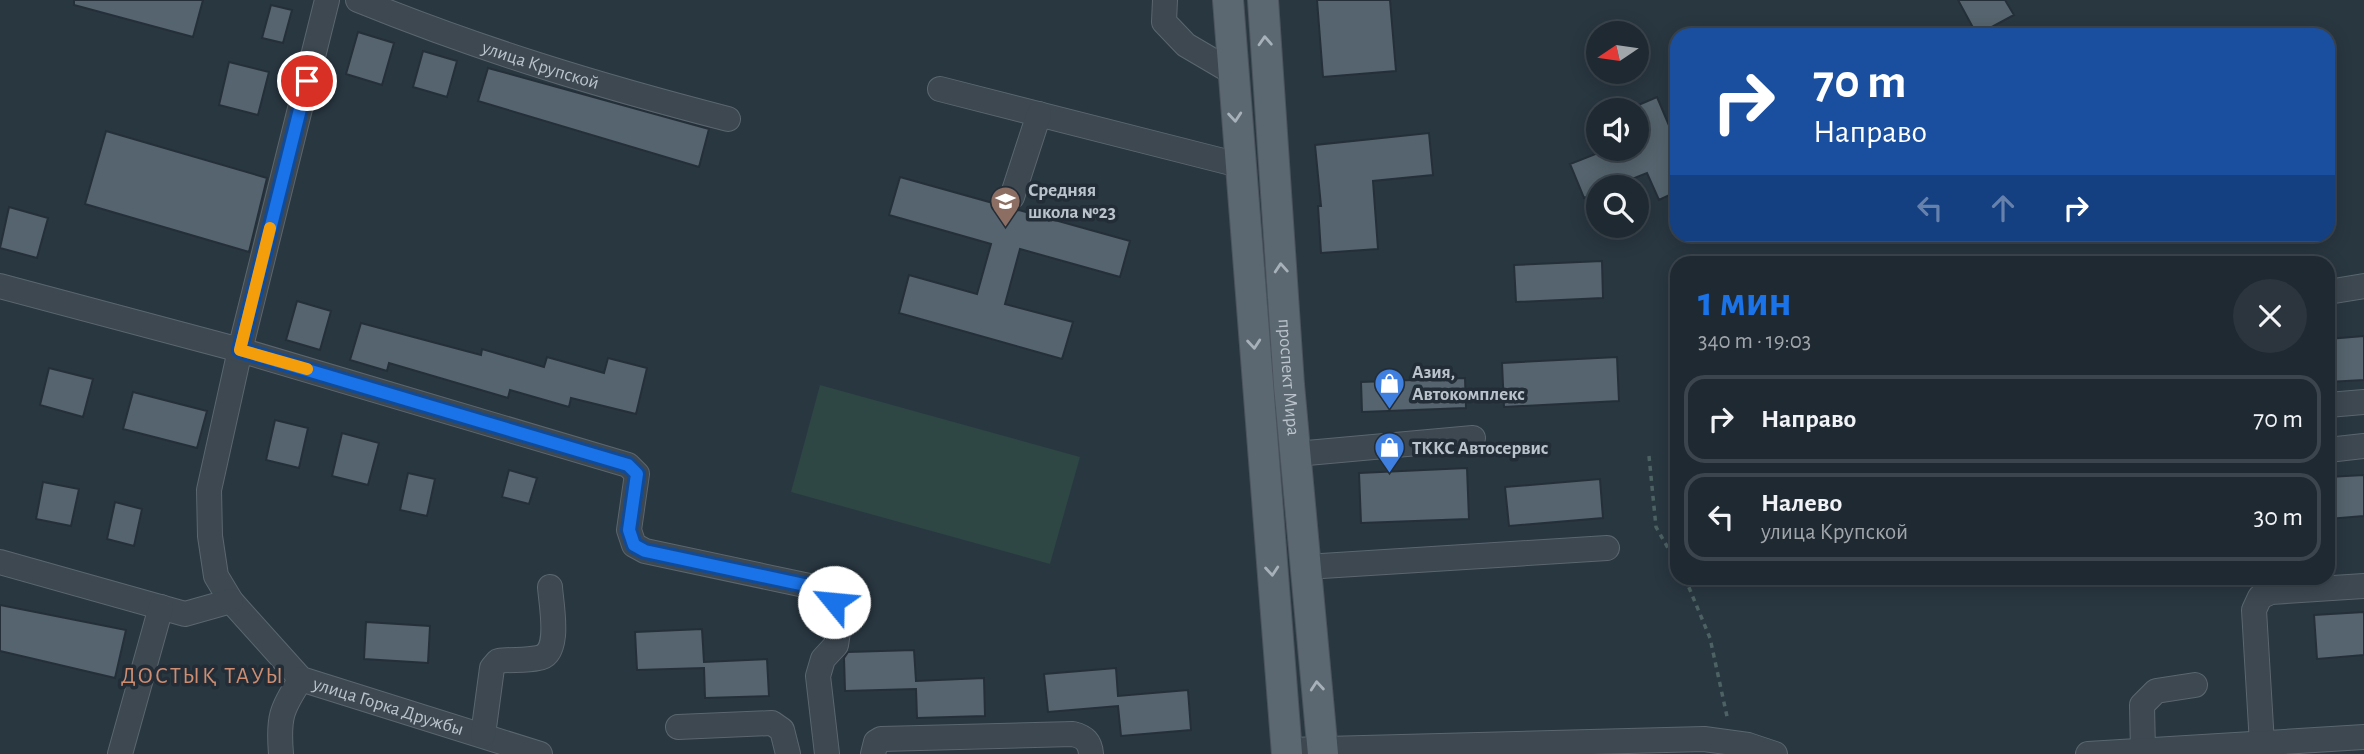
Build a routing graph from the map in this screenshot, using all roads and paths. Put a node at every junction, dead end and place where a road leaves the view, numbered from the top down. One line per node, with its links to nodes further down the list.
1 (327, 0): 15 (street)
2 (358, 0): 9 (street, улица Крупской)
3 (1165, 0): 6 (street)
4 (1228, 0): 6 (main road, проспект Мира)
5 (1263, 0): 21 (main road, проспект Мира, one-way to 5)
6 (1231, 72): 10 (main road, проспект Мира, one-way to 10)
7 (940, 89): 8 (street)
8 (1039, 114): 10 (street); 11 (street)
9 (728, 119)
10 (1239, 165): 43 (main road, проспект Мира, one-way to 43)
11 (1012, 197)
12 (0, 286): 15 (street)
13 (2364, 286): 14 (street)
14 (2335, 291)
15 (240, 350): 31 (street, улица Горка Дружбы); 49 (street)
16 (2364, 402): 17 (street)
17 (2335, 404)
18 (1473, 438): 21 (street)
19 (2364, 446): 20 (street)
20 (2335, 449)
21 (1296, 454): 26 (main road, проспект Мира)
22 (1649, 456): 24 (path)
23 (1607, 548): 26 (street)
24 (1670, 552)
25 (0, 562): 32 (street)
26 (1306, 567): 44 (main road, проспект Мира, one-way to 26)
27 (1688, 585): 39 (path)
28 (2255, 585): 33 (street)
29 (2364, 586): 33 (street)
30 (550, 587): 37 (street)
31 (231, 601): 32 (street); 34 (street, улица Горка Дружбы)
32 (161, 607): 45 (street)
33 (2254, 610): 40 (street)
34 (301, 679): 37 (street, улица Горка Дружбы); 46 (street)
35 (2194, 685): 42 (street)
36 (678, 727): 48 (street)
37 (483, 735): 47 (street, улица Горка Дружбы)
38 (2364, 737): 40 (street)
39 (1733, 743): 44 (street); 52 (street)
40 (2262, 744): 42 (street)
41 (1011, 745): 50 (street); 51 (street)
42 (2143, 751): 53 (street)
43 (1287, 752): 44 (street)
44 (1323, 752)
45 (120, 754)
46 (282, 754)
47 (540, 754)
48 (788, 754)
49 (827, 754)
50 (873, 754)
51 (1091, 754)
52 (1775, 754)
53 (2088, 754)

